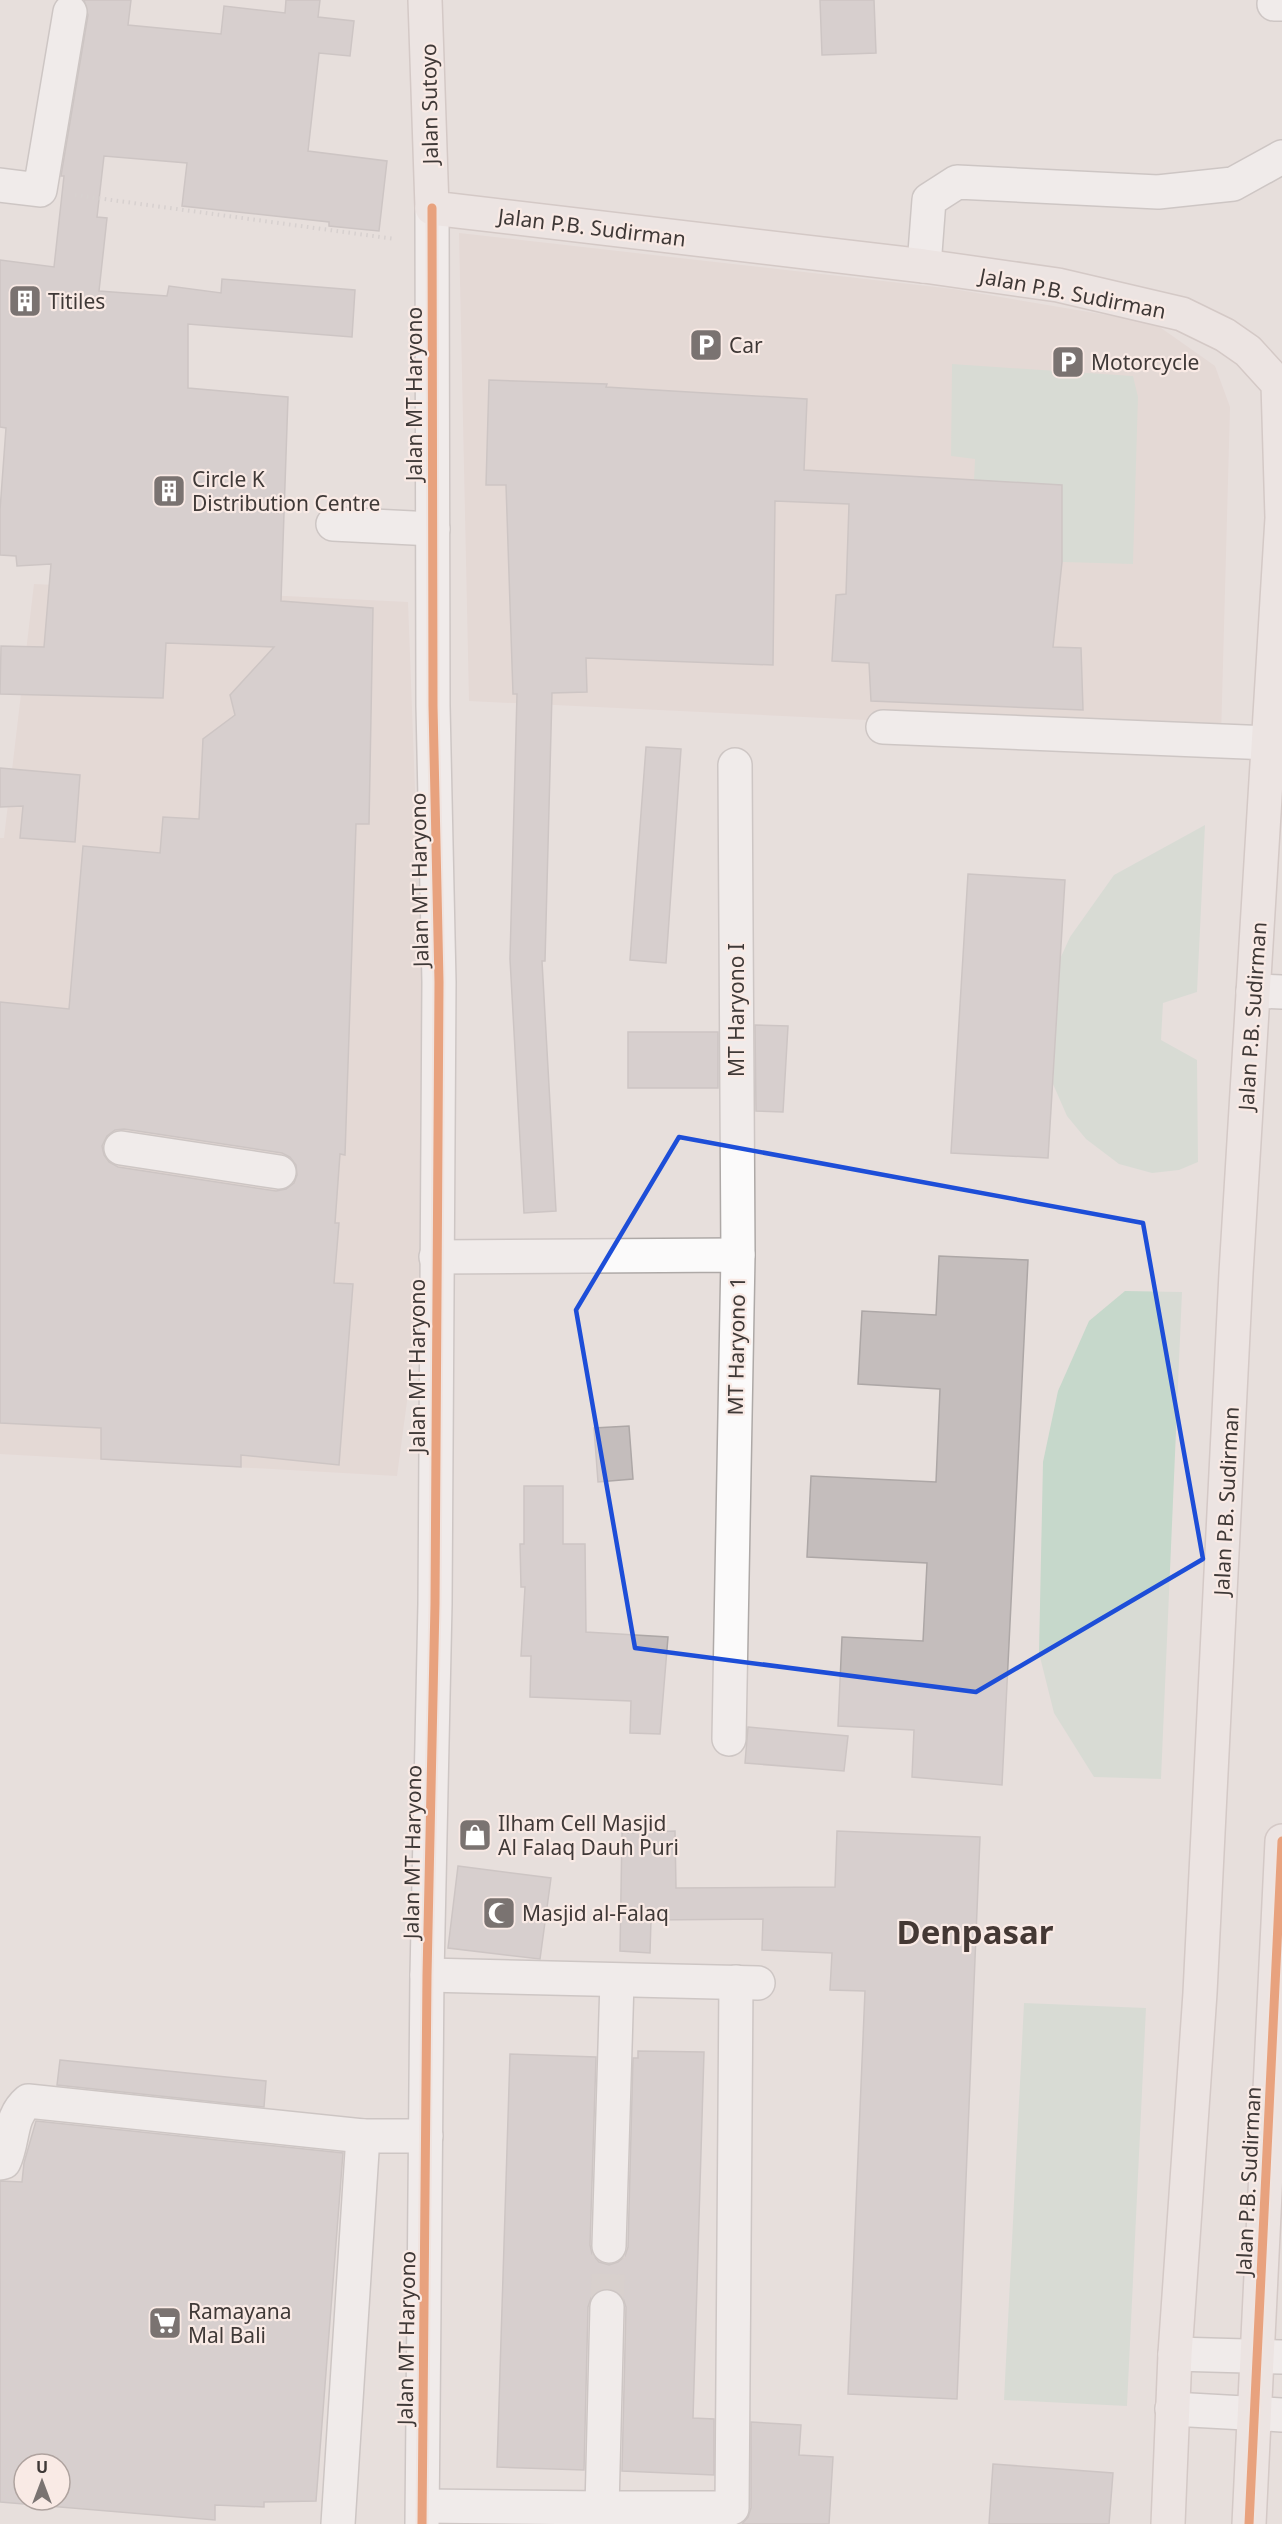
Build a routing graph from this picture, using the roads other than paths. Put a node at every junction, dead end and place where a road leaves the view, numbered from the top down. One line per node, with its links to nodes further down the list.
1 (425, 0): 5 (main road, Jalan Sutoyo)
2 (70, 12): 4 (street)
3 (1282, 157): 6 (street)
4 (0, 185)
5 (432, 208): 6 (main road, Jalan P.B. Sudirman); 8 (street, Jalan MT Haryono)
6 (924, 266): 10 (main road, Jalan P.B. Sudirman)
7 (333, 524): 8 (street)
8 (433, 530): 16 (street, Jalan MT Haryono)
9 (883, 728): 10 (street)
10 (1270, 743): 12 (main road, Jalan P.B. Sudirman)
11 (735, 765): 15 (street, MT Haryono I)
12 (1268, 991): 26 (main road, Jalan P.B. Sudirman)
13 (121, 1148): 14 (street)
14 (279, 1172)
15 (738, 1255): 16 (street, MT Haryono 1); 17 (street, MT Haryono 1)
16 (436, 1257): 19 (street, Jalan MT Haryono)
17 (729, 1739)
18 (1282, 1841): 27 (main road, Jalan P.B. Sudirman)
19 (427, 1975): 20 (street); 22 (street, Jalan MT Haryono)
20 (617, 1981): 24 (street); 30 (street)
21 (363, 2136): 22 (street); 23 (street); 32 (street)
22 (426, 2136): 31 (street, Jalan MT Haryono)
23 (0, 2163)
24 (609, 2247)
25 (607, 2307): 30 (street)
26 (1174, 2354): 27 (street); 28 (main road, Jalan P.B. Sudirman)
27 (1270, 2356): 29 (main road, Jalan P.B. Sudirman)
28 (1172, 2409): 29 (street); 33 (main road, Jalan P.B. Sudirman)
29 (1269, 2415): 34 (main road, Jalan P.B. Sudirman)
30 (602, 2508): 31 (street)
31 (423, 2515)
32 (338, 2524)
33 (1168, 2524)
34 (1249, 2524)

